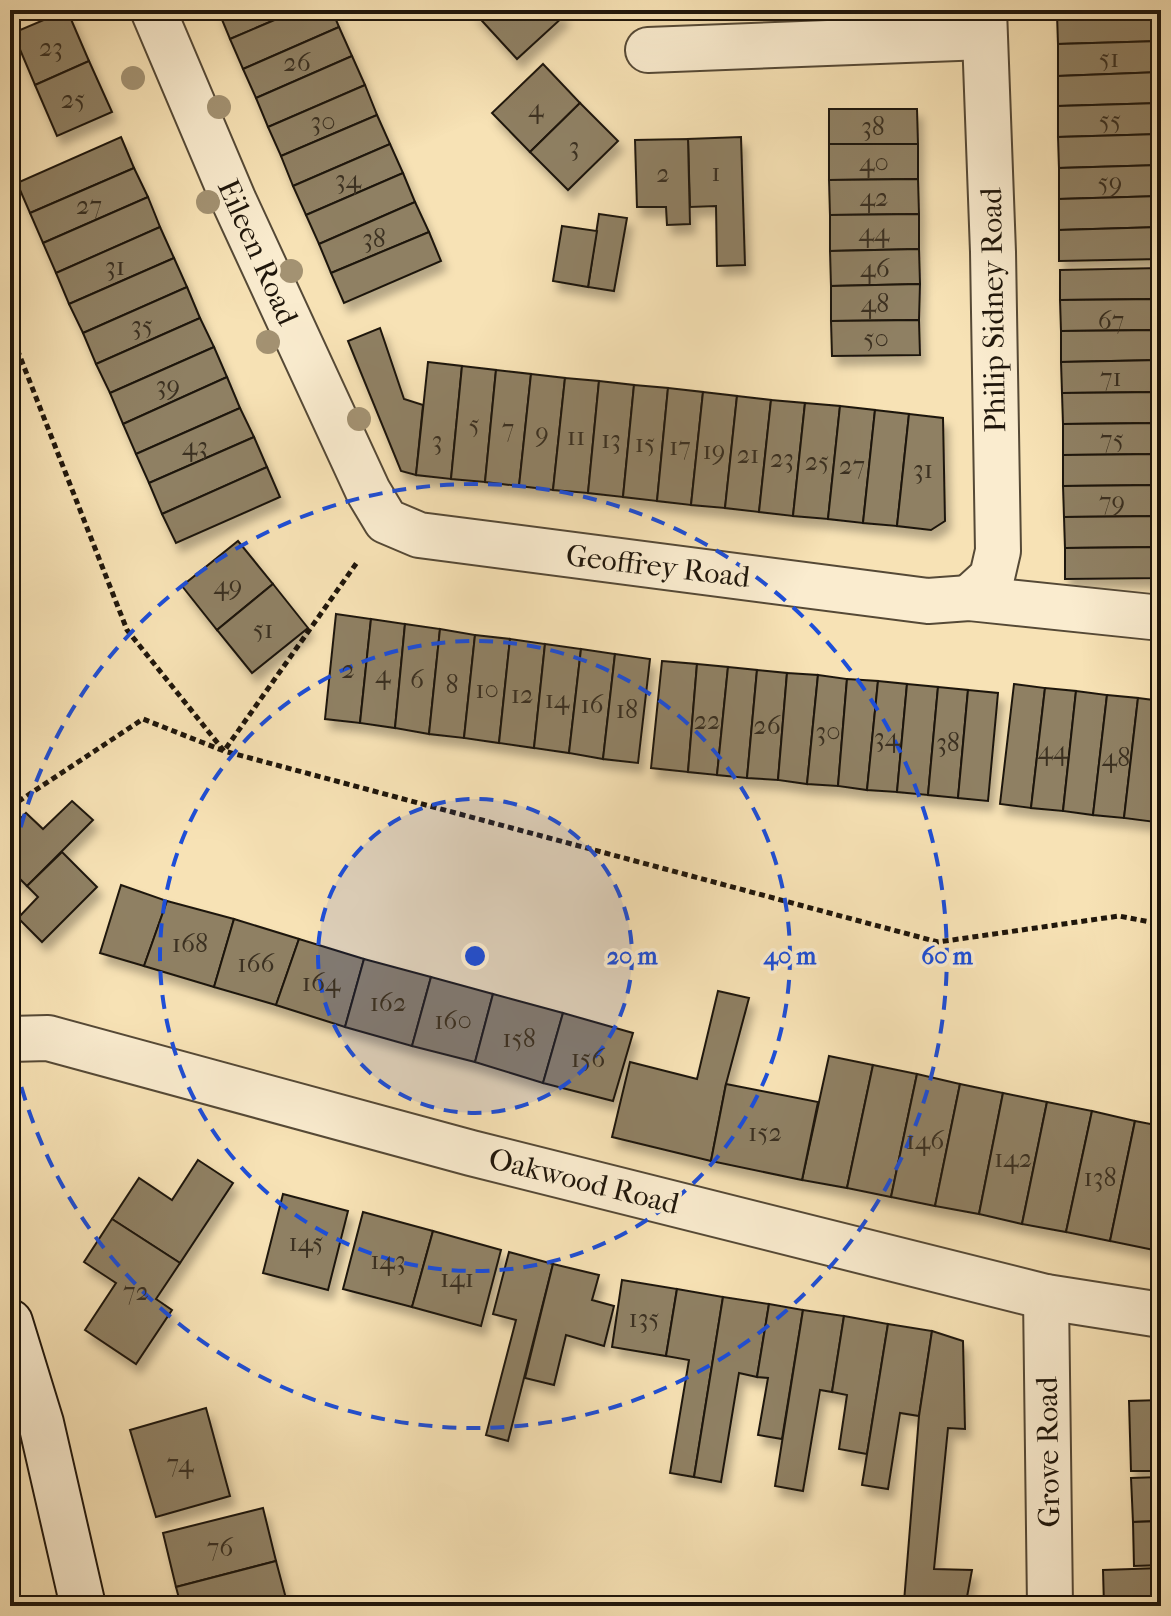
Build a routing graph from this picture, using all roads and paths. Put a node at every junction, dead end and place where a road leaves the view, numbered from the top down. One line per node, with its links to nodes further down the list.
1 (153, 10): 5 (street, Eileen Road)
2 (984, 23): 3 (street); 6 (street, Philip Sidney Road)
3 (648, 50)
4 (10, 331): 8 (path)
5 (377, 506): 6 (street, Geoffrey Road); 8 (path)
6 (969, 598): 7 (street, Geoffrey Road)
7 (1161, 618)
8 (224, 751): 9 (path); 10 (path)
9 (10, 807)
10 (1161, 924)
11 (10, 1039): 12 (street, Oakwood Road)
12 (1046, 1297): 13 (street, Oakwood Road); 16 (street, Grove Road)
13 (1161, 1315)
14 (10, 1322): 15 (street)
15 (83, 1606)
16 (1050, 1606)

